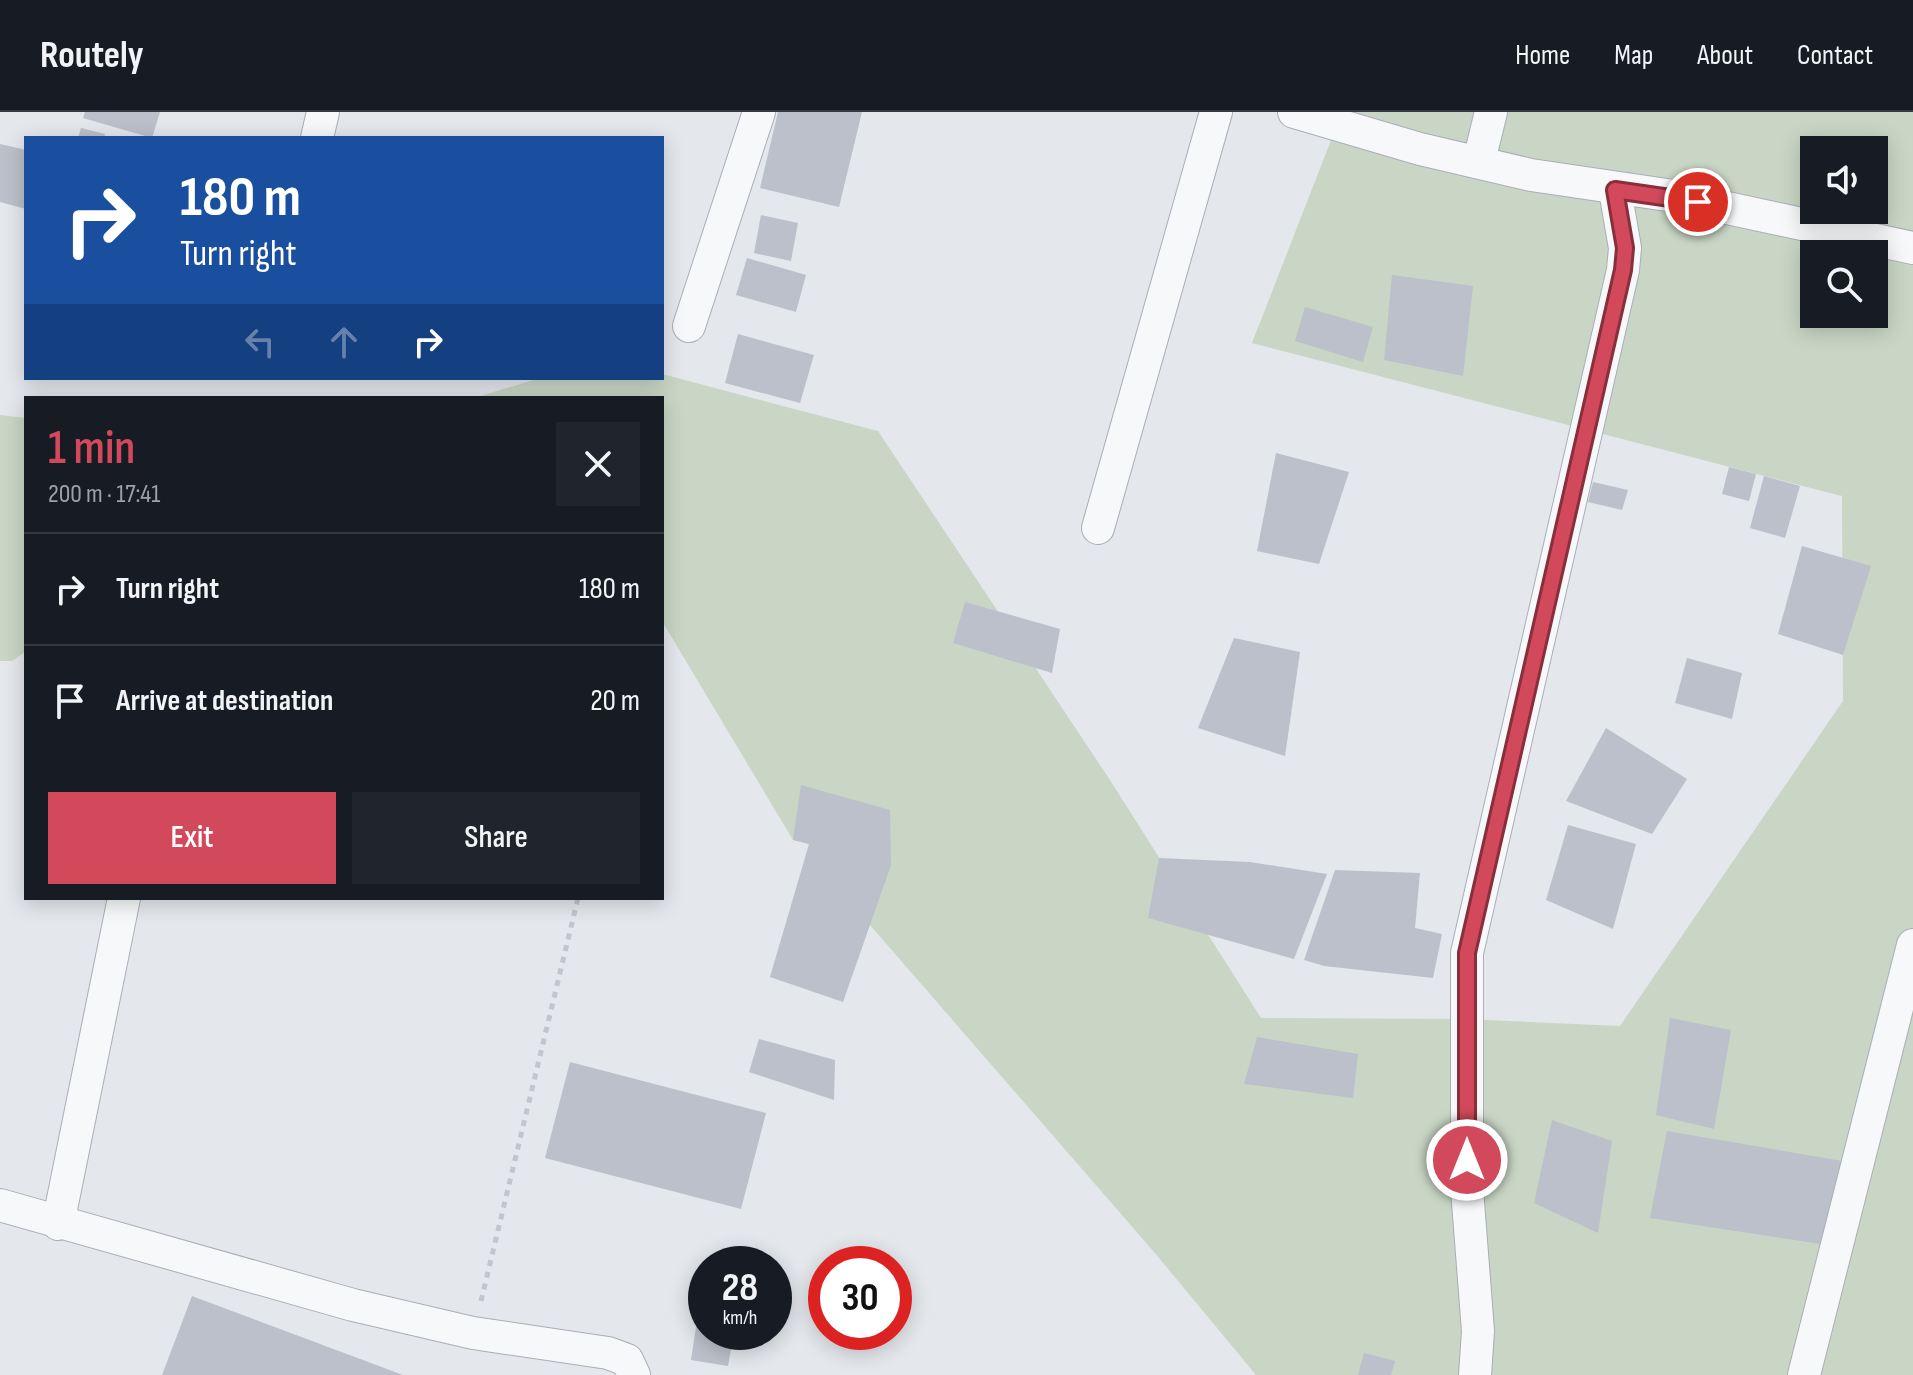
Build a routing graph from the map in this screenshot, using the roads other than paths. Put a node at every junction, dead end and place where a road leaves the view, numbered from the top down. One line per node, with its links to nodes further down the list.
1 (323, 112): 6 (street)
2 (759, 112): 10 (street)
3 (1216, 112): 11 (street)
4 (1294, 112): 7 (street)
5 (1491, 112): 7 (street)
6 (317, 136)
7 (1479, 161): 8 (street)
8 (1615, 190): 9 (street); 17 (street)
9 (1911, 243)
10 (689, 326)
11 (1098, 528)
12 (124, 900): 15 (street)
13 (1913, 945): 18 (street)
14 (0, 1205): 15 (street)
15 (58, 1224): 16 (street)
16 (634, 1375)
17 (1475, 1375)
18 (1804, 1375)

